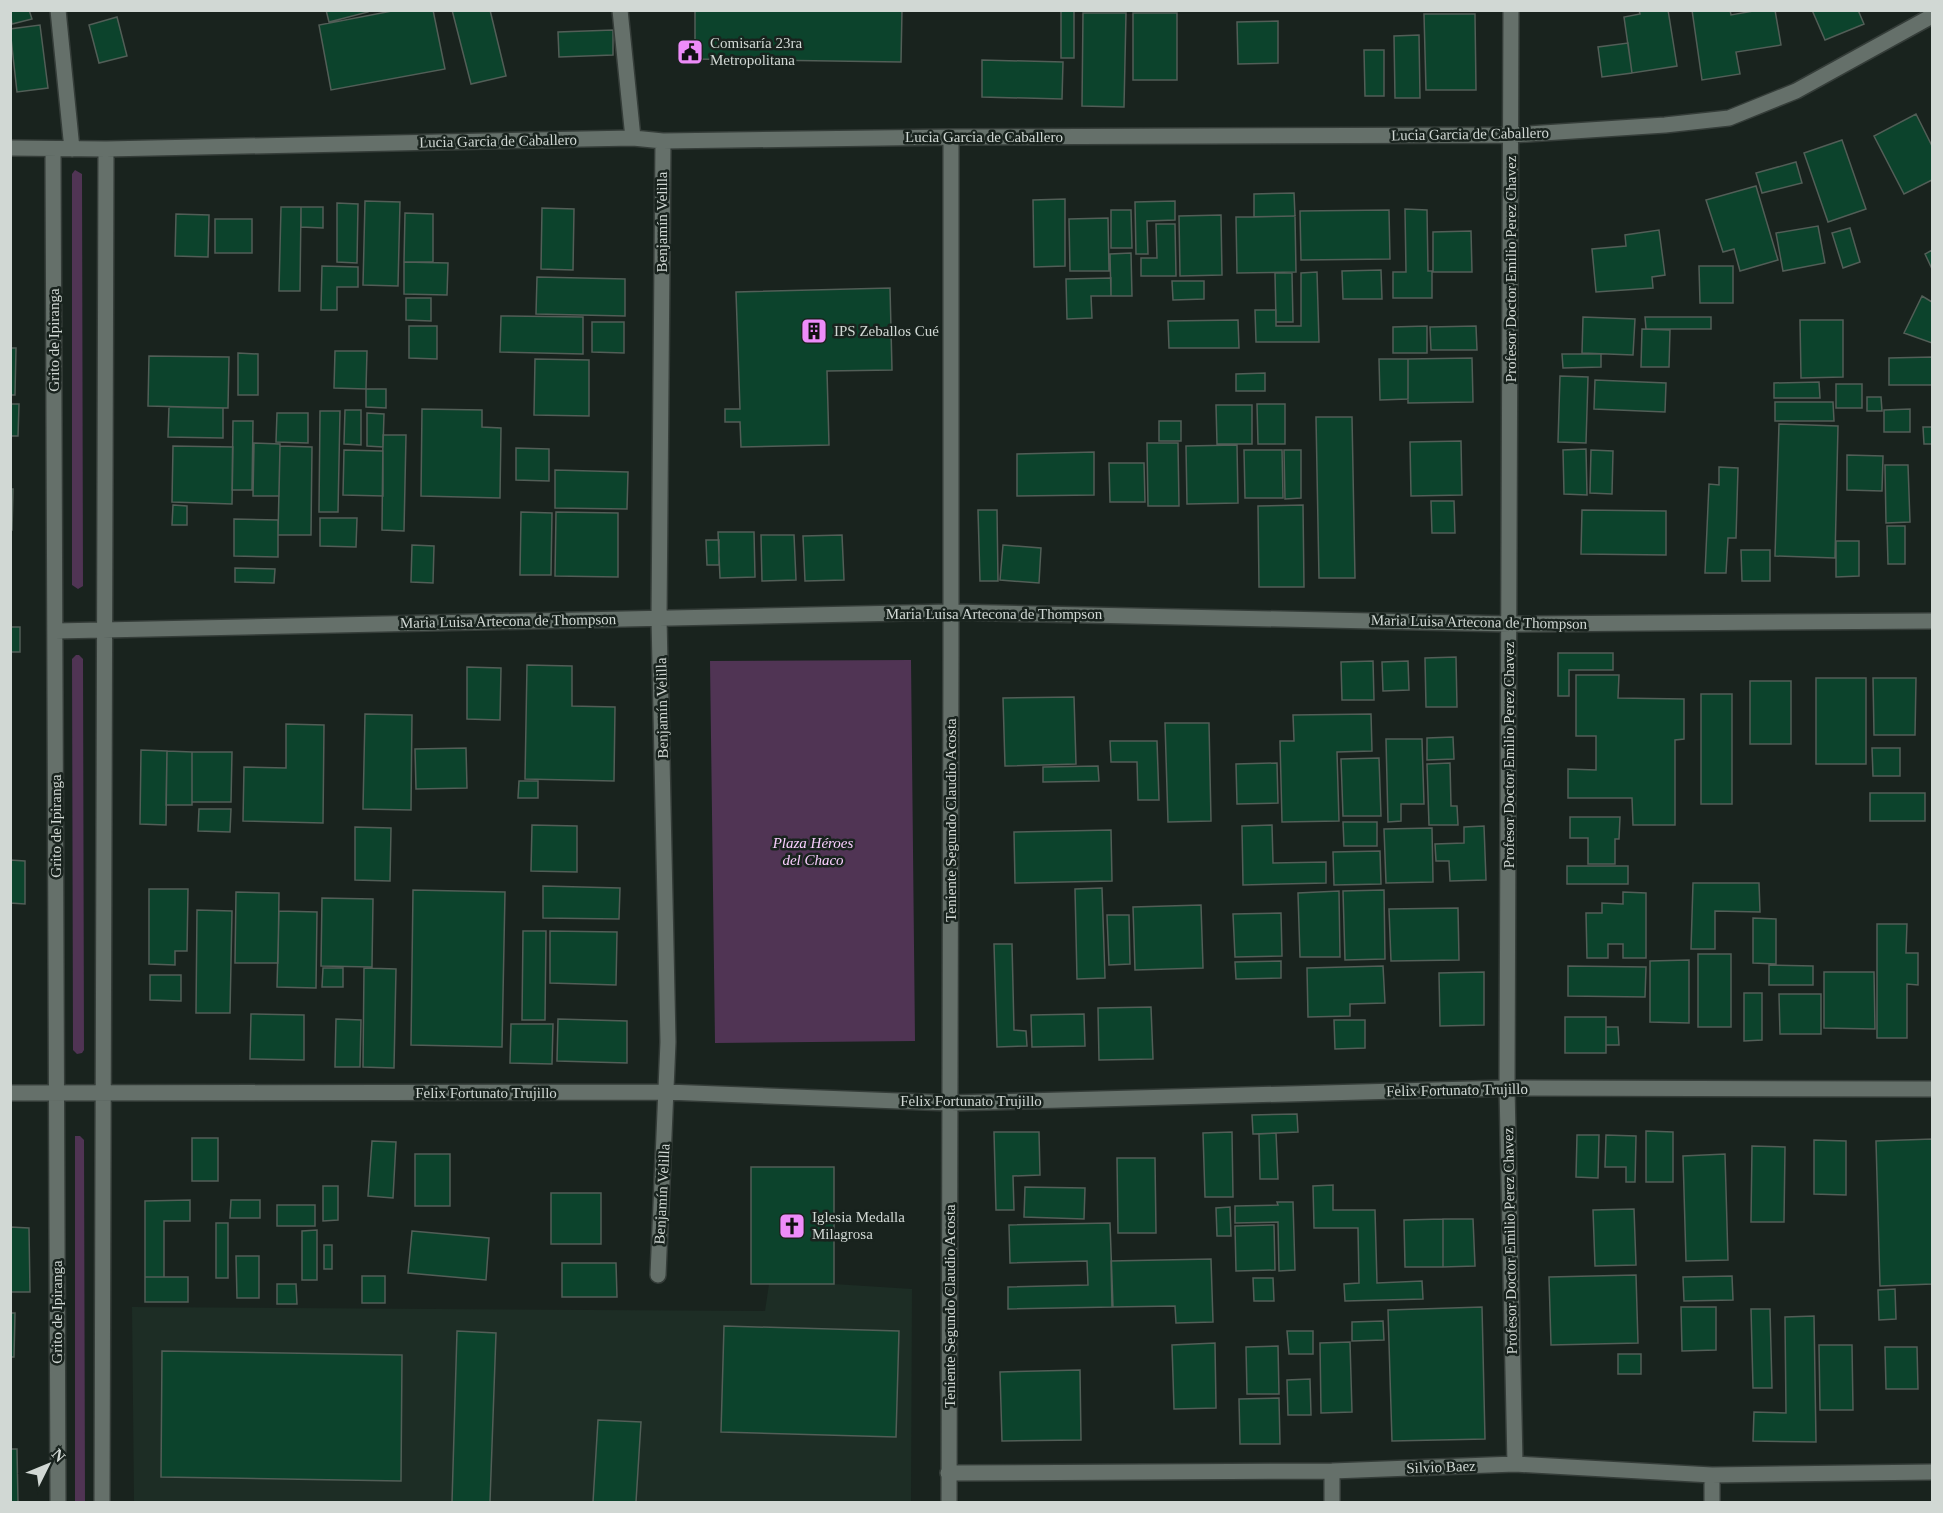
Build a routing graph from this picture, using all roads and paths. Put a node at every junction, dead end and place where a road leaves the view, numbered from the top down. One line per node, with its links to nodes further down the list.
1 (58, 10): 11 (street)
2 (620, 10): 7 (street)
3 (1511, 10): 5 (street, Profesor Doctor Emilio Perez Chavez)
4 (1932, 16): 5 (street, Lucia Garcia de Caballero)
5 (1511, 135): 6 (street, Lucia Garcia de Caballero); 16 (street, Profesor Doctor Emilio Perez Chavez)
6 (951, 137): 8 (street, Lucia Garcia de Caballero); 13 (street, Teniente Segundo Claudio Acosta)
7 (633, 138): 8 (street, Lucia Garcia de Caballero); 12 (street, Lucia Garcia de Caballero)
8 (663, 141): 14 (street, Benjamín Velilla)
9 (10, 148): 10 (street, Lucia Garcia de Caballero)
10 (53, 149): 11 (street, Lucia Garcia de Caballero); 17 (street, Grito de Ipiranga)
11 (72, 149): 12 (street, Lucia Garcia de Caballero)
12 (106, 149): 18 (street)
13 (951, 612): 14 (street, Maria Luisa Artecona de Thompson); 16 (street, Maria Luisa Artecona de Thompson); 25 (street, Teniente Segundo Claudio Acosta)
14 (660, 618): 18 (street, Maria Luisa Artecona de Thompson); 21 (street, Benjamín Velilla)
15 (1932, 621): 16 (street, Maria Luisa Artecona de Thompson)
16 (1510, 624): 19 (street, Profesor Doctor Emilio Perez Chavez)
17 (55, 631): 18 (street, Maria Luisa Artecona de Thompson); 23 (street, Grito de Ipiranga)
18 (105, 631): 24 (street)
19 (1507, 1088): 20 (street, Felix Fortunato Trujillo); 25 (street, Felix Fortunato Trujillo); 27 (street, Profesor Doctor Emilio Perez Chavez)
20 (1932, 1089)
21 (666, 1092): 24 (street, Felix Fortunato Trujillo); 25 (street, Felix Fortunato Trujillo); 26 (street, Benjamín Velilla)
22 (10, 1093): 23 (street, Felix Fortunato Trujillo)
23 (57, 1094): 24 (street, Felix Fortunato Trujillo); 32 (street, Grito de Ipiranga)
24 (102, 1094): 33 (street)
25 (951, 1103): 30 (street, Teniente Segundo Claudio Acosta)
26 (658, 1275)
27 (1515, 1464): 28 (street, Silvio Baez); 31 (street, Silvio Baez)
28 (1332, 1471): 30 (street, Silvio Baez); 35 (street)
29 (1932, 1472): 31 (street, Silvio Baez)
30 (948, 1473): 34 (street, Teniente Segundo Claudio Acosta)
31 (1712, 1475): 36 (street)
32 (58, 1503)
33 (102, 1503)
34 (948, 1503)
35 (1332, 1503)
36 (1712, 1503)

